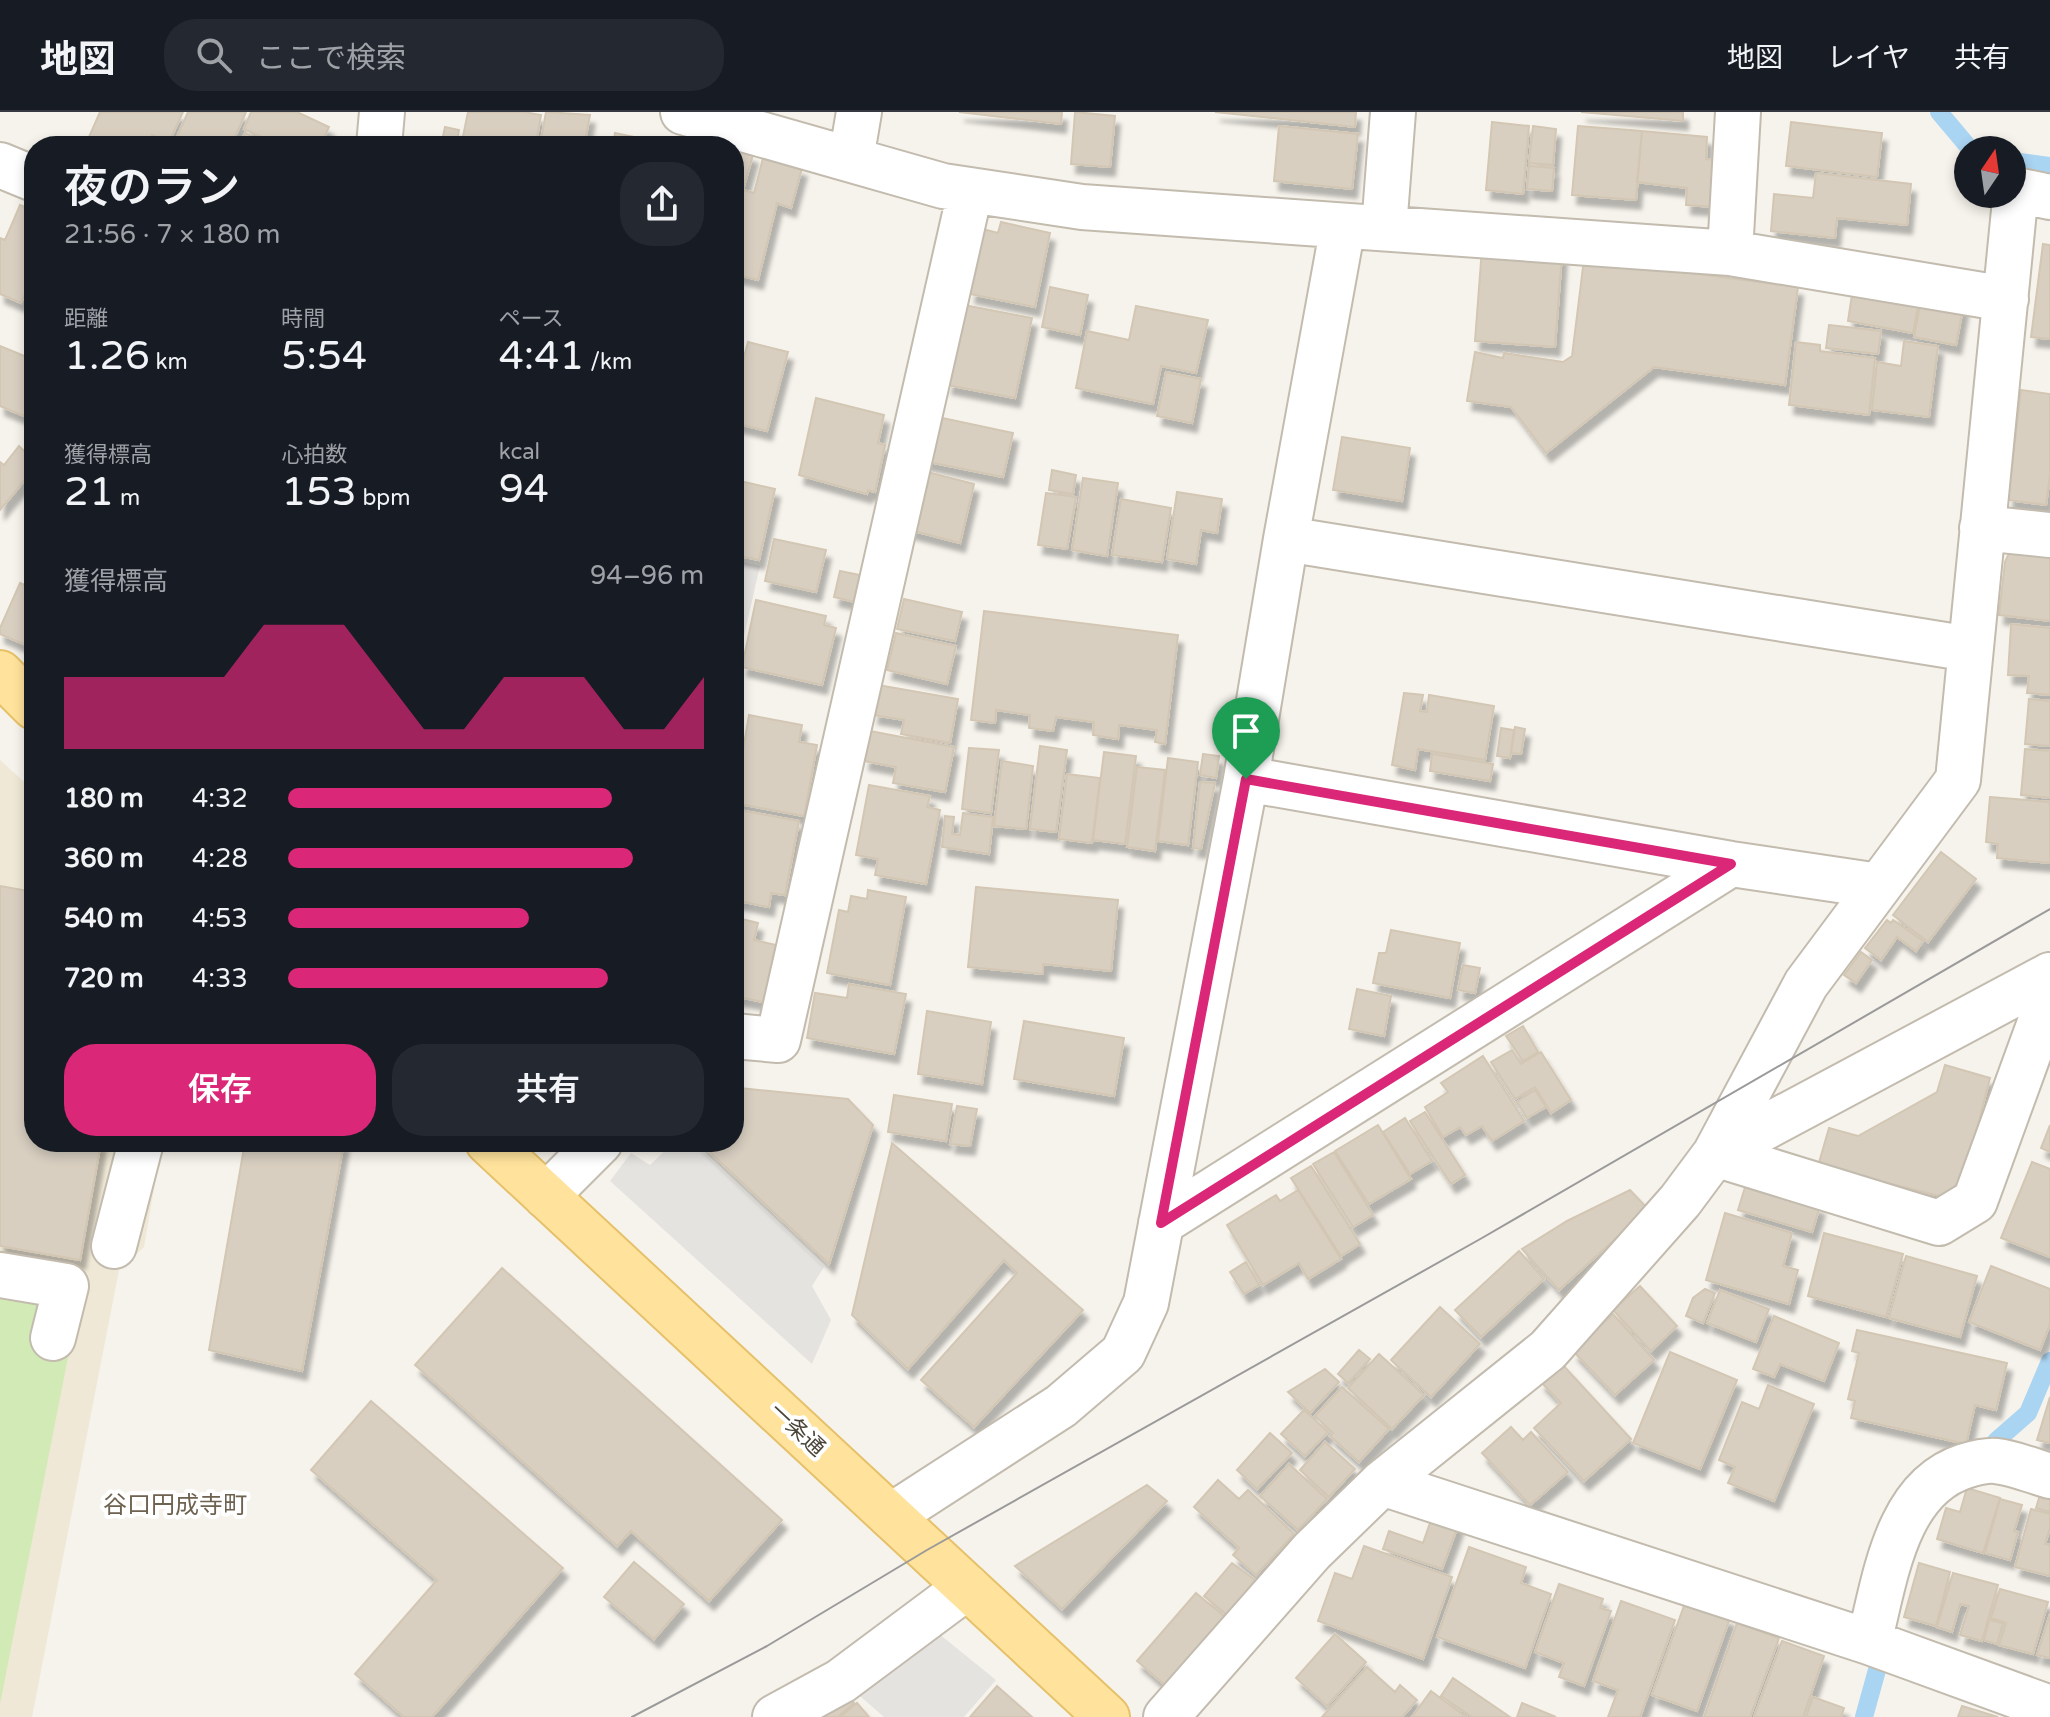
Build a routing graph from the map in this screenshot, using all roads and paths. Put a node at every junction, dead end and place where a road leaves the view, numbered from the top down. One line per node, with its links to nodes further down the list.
1 (382, 112): 6 (street)
2 (683, 112): 7 (street); 8 (street)
3 (859, 112): 8 (street)
4 (1393, 112): 13 (street)
5 (1738, 112): 14 (street)
6 (380, 136)
7 (676, 136)
8 (851, 159): 11 (street)
9 (0, 165): 10 (street)
10 (24, 175)
11 (970, 192): 13 (street); 27 (street)
12 (2050, 197): 15 (street)
13 (1364, 227): 14 (street); 18 (street)
14 (1730, 253): 15 (street)
15 (2006, 299): 16 (street)
16 (1982, 528): 17 (street); 19 (street)
17 (2050, 535)
18 (1286, 539): 19 (street); 22 (street)
19 (1970, 649): 24 (street)
20 (0, 673): 21 (main road)
21 (24, 697)
22 (1246, 779): 23 (street); 33 (street)
23 (1731, 864): 24 (street); 33 (street)
24 (1879, 886): 31 (street)
25 (2050, 975): 31 (street)
26 (2050, 995): 31 (street)
27 (744, 1037)
28 (138, 1152): 34 (street)
29 (499, 1152): 32 (main road, 一条通)
30 (590, 1152): 32 (street)
31 (1715, 1154): 38 (street)
32 (546, 1196): 39 (main road, 一条通)
33 (1161, 1223): 39 (street)
34 (114, 1246)
35 (0, 1275): 36 (street)
36 (53, 1338)
37 (2050, 1476): 41 (street)
38 (1382, 1483): 41 (street); 45 (street)
39 (891, 1516): 40 (main road, 一条通)
40 (967, 1587): 43 (street); 44 (main road, 一条通)
41 (1869, 1642): 42 (street)
42 (2050, 1708)
43 (775, 1717)
44 (1107, 1717)
45 (1166, 1717)

